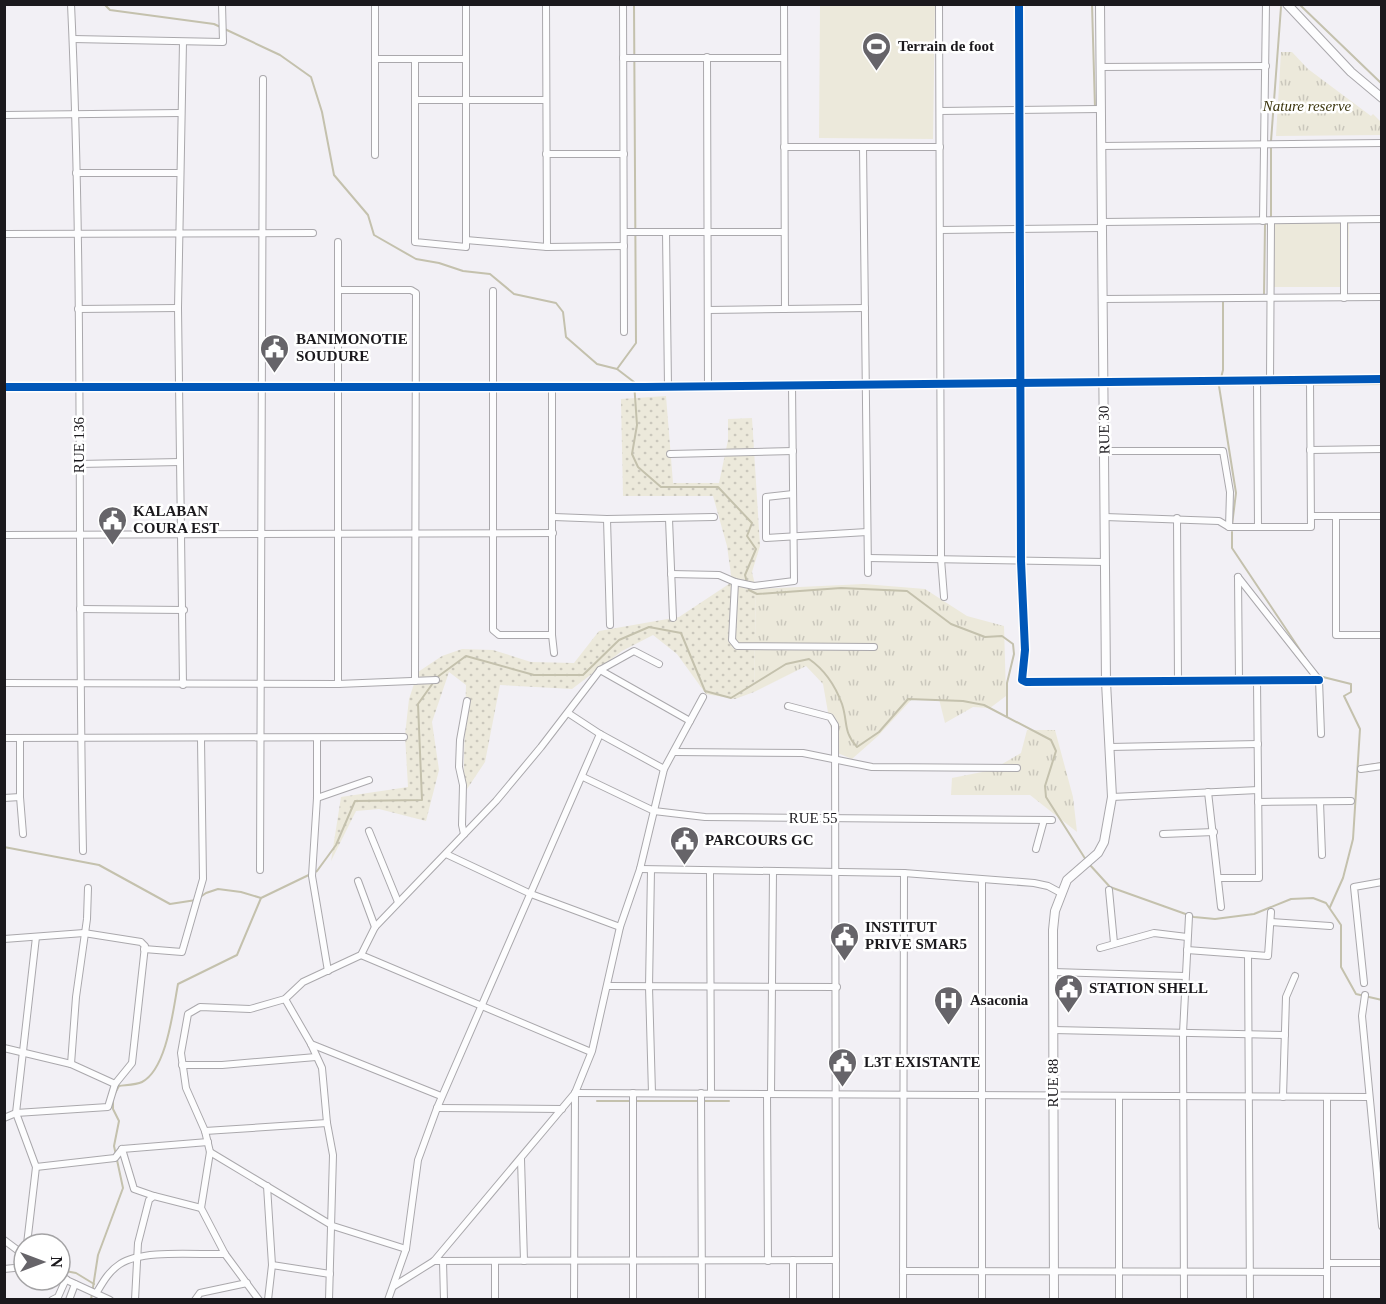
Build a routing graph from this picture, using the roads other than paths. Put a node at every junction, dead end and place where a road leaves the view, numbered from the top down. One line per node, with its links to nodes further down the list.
1 (71, 4): 13 (street, RUE 136)
2 (222, 4): 14 (street)
3 (375, 4): 18 (street)
4 (466, 4): 20 (street)
5 (546, 4): 27 (street)
6 (623, 4): 16 (street)
7 (784, 4): 17 (street)
8 (939, 4): 30 (street)
9 (1019, 4): 29 (street)
10 (1100, 4): 22 (main road, RUE 30)
11 (1266, 4): 21 (street)
12 (1287, 4): 24 (main road)
13 (73, 39): 14 (street); 33 (street, RUE 136)
14 (183, 42): 31 (street)
15 (708, 57): 16 (street); 17 (street); 51 (street)
16 (623, 58): 41 (street)
17 (784, 58): 37 (street)
18 (375, 59): 19 (street); 42 (street)
19 (415, 59): 20 (street); 25 (street)
20 (466, 59): 26 (street)
21 (1266, 66): 22 (street); 35 (street)
22 (1100, 67): 28 (main road, RUE 30)
23 (263, 79): 52 (street)
24 (1382, 98)
25 (415, 100): 26 (street); 60 (street)
26 (466, 100): 27 (street); 60 (street)
27 (546, 100): 40 (street)
28 (1100, 109): 29 (street); 36 (main road, RUE 30)
29 (1019, 110): 30 (street); 49 (street)
30 (940, 111): 39 (street)
31 (180, 113): 33 (street); 44 (street)
32 (4, 115): 33 (street)
33 (75, 115): 43 (street, RUE 136)
34 (1382, 143): 35 (street)
35 (1268, 144): 36 (street); 47 (street)
36 (1101, 146): 48 (main road, RUE 30)
37 (784, 147): 38 (street); 55 (street)
38 (863, 147): 39 (street); 71 (street)
39 (940, 147): 50 (street)
40 (546, 154): 41 (street); 63 (street)
41 (624, 154): 53 (street)
42 (375, 155)
43 (76, 173): 44 (street); 59 (street, RUE 136)
44 (179, 173): 56 (street)
45 (1382, 219): 46 (street)
46 (1344, 220): 47 (street); 68 (street)
47 (1267, 221): 48 (street); 67 (street)
48 (1102, 225): 49 (street); 69 (main road, RUE 30)
49 (1019, 229): 50 (street); 81 (street)
50 (940, 230): 82 (street)
51 (708, 231): 54 (street); 55 (street); 74 (street)
52 (261, 232): 56 (street); 57 (street); 91 (street)
53 (624, 232): 54 (street); 62 (street)
54 (666, 232): 86 (street)
55 (784, 232): 73 (street)
56 (179, 233): 59 (street); 70 (street)
57 (313, 233)
58 (4, 234): 59 (street)
59 (78, 235): 72 (street, RUE 136)
60 (466, 240): 63 (street)
61 (338, 242): 64 (street)
62 (624, 246): 63 (street); 75 (street)
63 (547, 247)
64 (338, 290): 92 (street); 93 (street)
65 (493, 291): 94 (street)
66 (1382, 297): 68 (street)
67 (1265, 298): 68 (street); 69 (street); 78 (street)
68 (1344, 298)
69 (1103, 299): 80 (main road, RUE 30)
70 (178, 308): 72 (street); 90 (street)
71 (865, 308): 73 (street); 84 (street)
72 (78, 309): 89 (street, RUE 136)
73 (784, 309): 74 (street)
74 (708, 310): 87 (street)
75 (624, 332)
76 (1382, 379): 79 (street)
77 (1257, 381): 78 (street); 80 (street); 113 (street)
78 (1270, 381): 79 (street)
79 (1310, 381): 96 (street)
80 (1103, 382): 81 (street); 98 (main road, RUE 30)
81 (1020, 383): 82 (street); 126 (street)
82 (940, 384): 84 (street); 125 (street)
83 (792, 385): 84 (street); 87 (street); 97 (street)
84 (866, 385): 114 (street)
85 (552, 386): 86 (street); 94 (street); 106 (street)
86 (668, 386): 87 (street)
87 (708, 386)
88 (4, 387): 89 (street)
89 (79, 387): 90 (street); 101 (street, RUE 136)
90 (180, 387): 91 (street); 100 (street)
91 (261, 387): 92 (street); 118 (street)
92 (338, 387): 93 (street); 119 (street)
93 (416, 387): 94 (street); 120 (street)
94 (492, 387): 115 (street)
95 (1382, 449): 96 (street)
96 (1310, 450): 103 (street)
97 (793, 451): 99 (street); 102 (street)
98 (1104, 451): 108 (main road, RUE 30); 112 (street)
99 (670, 454)
100 (180, 462): 101 (street); 117 (street)
101 (79, 464): 122 (street, RUE 136)
102 (794, 494): 123 (street); 123 (street)
103 (1311, 516): 104 (street); 113 (street)
104 (1336, 516): 105 (street); 137 (street)
105 (1382, 516)
106 (554, 517): 110 (street); 116 (street)
107 (714, 517): 111 (street)
108 (1105, 517): 109 (street); 127 (main road, RUE 30)
109 (1177, 518): 112 (street); 149 (street)
110 (607, 519): 111 (street); 135 (street)
111 (669, 519): 129 (street)
112 (1229, 527): 113 (street)
113 (1258, 527)
114 (867, 532): 123 (street); 124 (street)
115 (492, 533): 116 (street); 120 (street); 136 (street)
116 (554, 533): 136 (street)
117 (183, 534): 118 (street); 122 (street); 133 (street)
118 (261, 534): 119 (street); 151 (street)
119 (338, 534): 120 (street); 152 (street)
120 (416, 534): 144 (street)
121 (4, 535): 122 (street)
122 (78, 535): 132 (street, RUE 136)
123 (793, 537): 130 (street)
124 (868, 558): 125 (street); 128 (street)
125 (941, 559): 126 (street); 131 (street)
126 (1021, 561): 127 (street); 148 (street)
127 (1105, 562): 148 (main road, RUE 30)
128 (868, 573)
129 (671, 574): 130 (street); 134 (street)
130 (735, 582): 138 (street)
131 (944, 597)
132 (80, 609): 133 (street); 147 (street, RUE 136)
133 (184, 610): 153 (street)
134 (674, 618)
135 (610, 625)
136 (552, 635): 139 (street)
137 (1382, 635)
138 (874, 647)
139 (554, 652)
140 (659, 664): 141 (street)
141 (600, 670): 157 (street); 158 (street)
142 (436, 680): 144 (street)
143 (1319, 680): 145 (street); 146 (street); 160 (street)
144 (415, 681): 152 (street)
145 (1239, 681): 146 (street); 149 (street)
146 (1257, 681): 168 (street)
147 (80, 682): 150 (street); 153 (street); 165 (street, RUE 136)
148 (1106, 682): 149 (street); 169 (main road, RUE 30)
149 (1178, 682)
150 (4, 683)
151 (259, 683): 152 (street); 153 (street); 161 (street)
152 (338, 684)
153 (183, 685)
154 (703, 697): 158 (street)
155 (467, 701): 194 (street)
156 (788, 706): 171 (street)
157 (568, 713): 159 (street); 194 (street)
158 (690, 721): 170 (street)
159 (600, 734): 174 (street); 176 (street)
160 (1322, 734)
161 (260, 737): 166 (street); 167 (street); 202 (street)
162 (404, 737): 167 (street)
163 (4, 738): 164 (street)
164 (20, 738): 165 (street); 180 (street)
165 (81, 738): 166 (street); 197 (street, RUE 136)
166 (201, 739): 230 (street)
167 (317, 739): 183 (street)
168 (1258, 744): 169 (street); 178 (street)
169 (1110, 747): 181 (main road, RUE 30)
170 (674, 752): 171 (street); 174 (street)
171 (837, 758): 173 (street); 188 (street)
172 (1382, 766): 175 (street)
173 (1017, 768)
174 (664, 769): 187 (street)
175 (1361, 769)
176 (582, 777): 187 (street, RUE 55); 215 (street)
177 (369, 780): 183 (street)
178 (1258, 790): 179 (street); 186 (street)
179 (1208, 792): 181 (street); 192 (street)
180 (20, 797): 182 (street); 193 (street)
181 (1112, 797): 198 (main road, RUE 30)
182 (4, 798)
183 (317, 798): 234 (street)
184 (1320, 801): 185 (street); 186 (street); 200 (street)
185 (1351, 801)
186 (1258, 802): 208 (street)
187 (654, 811): 188 (street, RUE 55); 201 (street)
188 (837, 818): 189 (street, RUE 55); 206 (street)
189 (1044, 820): 190 (street, RUE 55); 196 (street)
190 (1052, 820)
191 (369, 831): 216 (street)
192 (1214, 832): 195 (street); 208 (street)
193 (23, 834)
194 (464, 834): 199 (street)
195 (1163, 834)
196 (1036, 849)
197 (83, 851)
198 (1098, 853): 214 (main road, RUE 88)
199 (446, 854): 215 (street); 216 (street)
200 (1322, 855)
201 (640, 868): 203 (street); 223 (street)
202 (260, 870)
203 (651, 870): 204 (street); 240 (street)
204 (710, 872): 205 (street); 241 (street)
205 (772, 872): 206 (street); 242 (street)
206 (837, 872): 207 (street); 243 (street)
207 (904, 873): 209 (street); 266 (street)
208 (1218, 878): 217 (street)
209 (982, 880): 214 (street); 267 (street)
210 (358, 882): 222 (street)
211 (1382, 882): 238 (street)
212 (88, 888): 224 (street)
213 (1110, 890): 228 (street)
214 (1061, 893): 235 (main road, RUE 88)
215 (531, 894): 223 (street); 246 (street)
216 (398, 902): 222 (street)
217 (1221, 907)
218 (1271, 912): 220 (street)
219 (1189, 916): 225 (street)
220 (1271, 922): 221 (street); 233 (street)
221 (1330, 926)
222 (375, 927): 232 (street)
223 (620, 927): 239 (street)
224 (84, 933): 226 (street); 230 (street); 256 (street)
225 (1187, 936): 228 (street); 231 (street)
226 (36, 937): 227 (street); 253 (street)
227 (4, 939)
228 (1114, 943): 229 (street)
229 (1100, 948)
230 (144, 949): 258 (street)
231 (1186, 950): 233 (street); 236 (street)
232 (361, 955): 234 (street); 246 (street)
233 (1248, 955): 249 (street)
234 (328, 972): 245 (street)
235 (1053, 972): 236 (street); 247 (main road, RUE 88)
236 (1185, 976): 248 (street)
237 (1295, 976): 250 (street)
238 (1364, 982)
239 (609, 986): 240 (street); 254 (street)
240 (649, 987): 241 (street); 261 (street)
241 (710, 987): 242 (street); 263 (street)
242 (771, 987): 243 (street); 264 (street)
243 (837, 987): 265 (street)
244 (1365, 995): 275 (street)
245 (285, 999): 251 (street); 257 (street)
246 (481, 1006): 254 (street); 269 (street)
247 (1053, 1030): 248 (street); 268 (main road, RUE 88)
248 (1183, 1033): 249 (street); 271 (street)
249 (1248, 1035): 250 (street); 272 (street)
250 (1285, 1035): 273 (street)
251 (311, 1044): 255 (street); 269 (street)
252 (4, 1048): 253 (street)
253 (23, 1052): 256 (street); 278 (street)
254 (591, 1052): 259 (street)
255 (316, 1057): 257 (street); 280 (street)
256 (71, 1064): 258 (street)
257 (182, 1065): 281 (street)
258 (115, 1084): 278 (street)
259 (575, 1093): 260 (street); 277 (street); 303 (street)
260 (633, 1093): 261 (street); 304 (street)
261 (652, 1093): 262 (street)
262 (701, 1093): 263 (street); 305 (street)
263 (711, 1093): 264 (street)
264 (769, 1094): 265 (street); 306 (street)
265 (836, 1094): 266 (street); 298 (street)
266 (904, 1095): 267 (street); 310 (street)
267 (982, 1095): 268 (street); 311 (street)
268 (1053, 1095): 270 (street); 312 (main road, RUE 88)
269 (441, 1096): 276 (street)
270 (1119, 1096): 271 (street); 313 (street)
271 (1182, 1096): 272 (street); 314 (street)
272 (1249, 1096): 273 (street); 315 (street)
273 (1283, 1097): 274 (street)
274 (1327, 1097): 275 (street); 307 (street)
275 (1369, 1097): 287 (street)
276 (437, 1108): 277 (street); 294 (street)
277 (562, 1109): 285 (street)
278 (16, 1113): 279 (street); 286 (street)
279 (4, 1118)
280 (327, 1123): 281 (street); 291 (street)
281 (205, 1131): 282 (street)
282 (208, 1142): 283 (street); 284 (street)
283 (122, 1149): 286 (street); 289 (street)
284 (210, 1152): 288 (street); 290 (street)
285 (521, 1159): 299 (street); 302 (street)
286 (36, 1167): 293 (street)
287 (1379, 1173): 292 (street)
288 (267, 1186): 291 (street); 309 (street)
289 (154, 1196): 290 (street); 296 (street)
290 (201, 1208): 295 (street)
291 (333, 1226): 294 (street); 317 (street)
292 (1382, 1226)
293 (28, 1232)
294 (406, 1249): 321 (street)
295 (225, 1254): 296 (street); 319 (street)
296 (137, 1257): 322 (street); 325 (street)
297 (793, 1260): 298 (street); 306 (street); 337 (street)
298 (836, 1260): 338 (street)
299 (434, 1261): 300 (street); 321 (street)
300 (443, 1261): 301 (street); 332 (street)
301 (495, 1261): 302 (street); 333 (street)
302 (524, 1261): 303 (street)
303 (574, 1261): 304 (street); 334 (street)
304 (633, 1261): 305 (street); 335 (street)
305 (702, 1261): 306 (street); 336 (street)
306 (768, 1261)
307 (1327, 1263): 308 (street); 316 (street)
308 (1382, 1263)
309 (273, 1265): 317 (street); 328 (street)
310 (903, 1271): 311 (street); 339 (street)
311 (982, 1272): 312 (street); 340 (street)
312 (1054, 1272): 313 (street); 341 (main road, RUE 88)
313 (1119, 1272): 314 (street); 342 (street)
314 (1184, 1272): 315 (street); 343 (street)
315 (1250, 1272): 316 (street); 344 (street)
316 (1327, 1272): 345 (street)
317 (330, 1274): 329 (street)
318 (72, 1282): 320 (street)
319 (247, 1283): 326 (street); 327 (street)
320 (78, 1285): 322 (street); 323 (street)
321 (394, 1286): 330 (street); 331 (street)
322 (97, 1292): 324 (street)
323 (69, 1299)
324 (110, 1299)
325 (135, 1299)
326 (195, 1299)
327 (259, 1299)
328 (268, 1299)
329 (329, 1299)
330 (388, 1299)
331 (394, 1299)
332 (444, 1299)
333 (495, 1299)
334 (574, 1299)
335 (633, 1299)
336 (702, 1299)
337 (793, 1299)
338 (836, 1299)
339 (903, 1299)
340 (982, 1299)
341 (1054, 1299)
342 (1119, 1299)
343 (1184, 1299)
344 (1250, 1299)
345 (1327, 1299)

